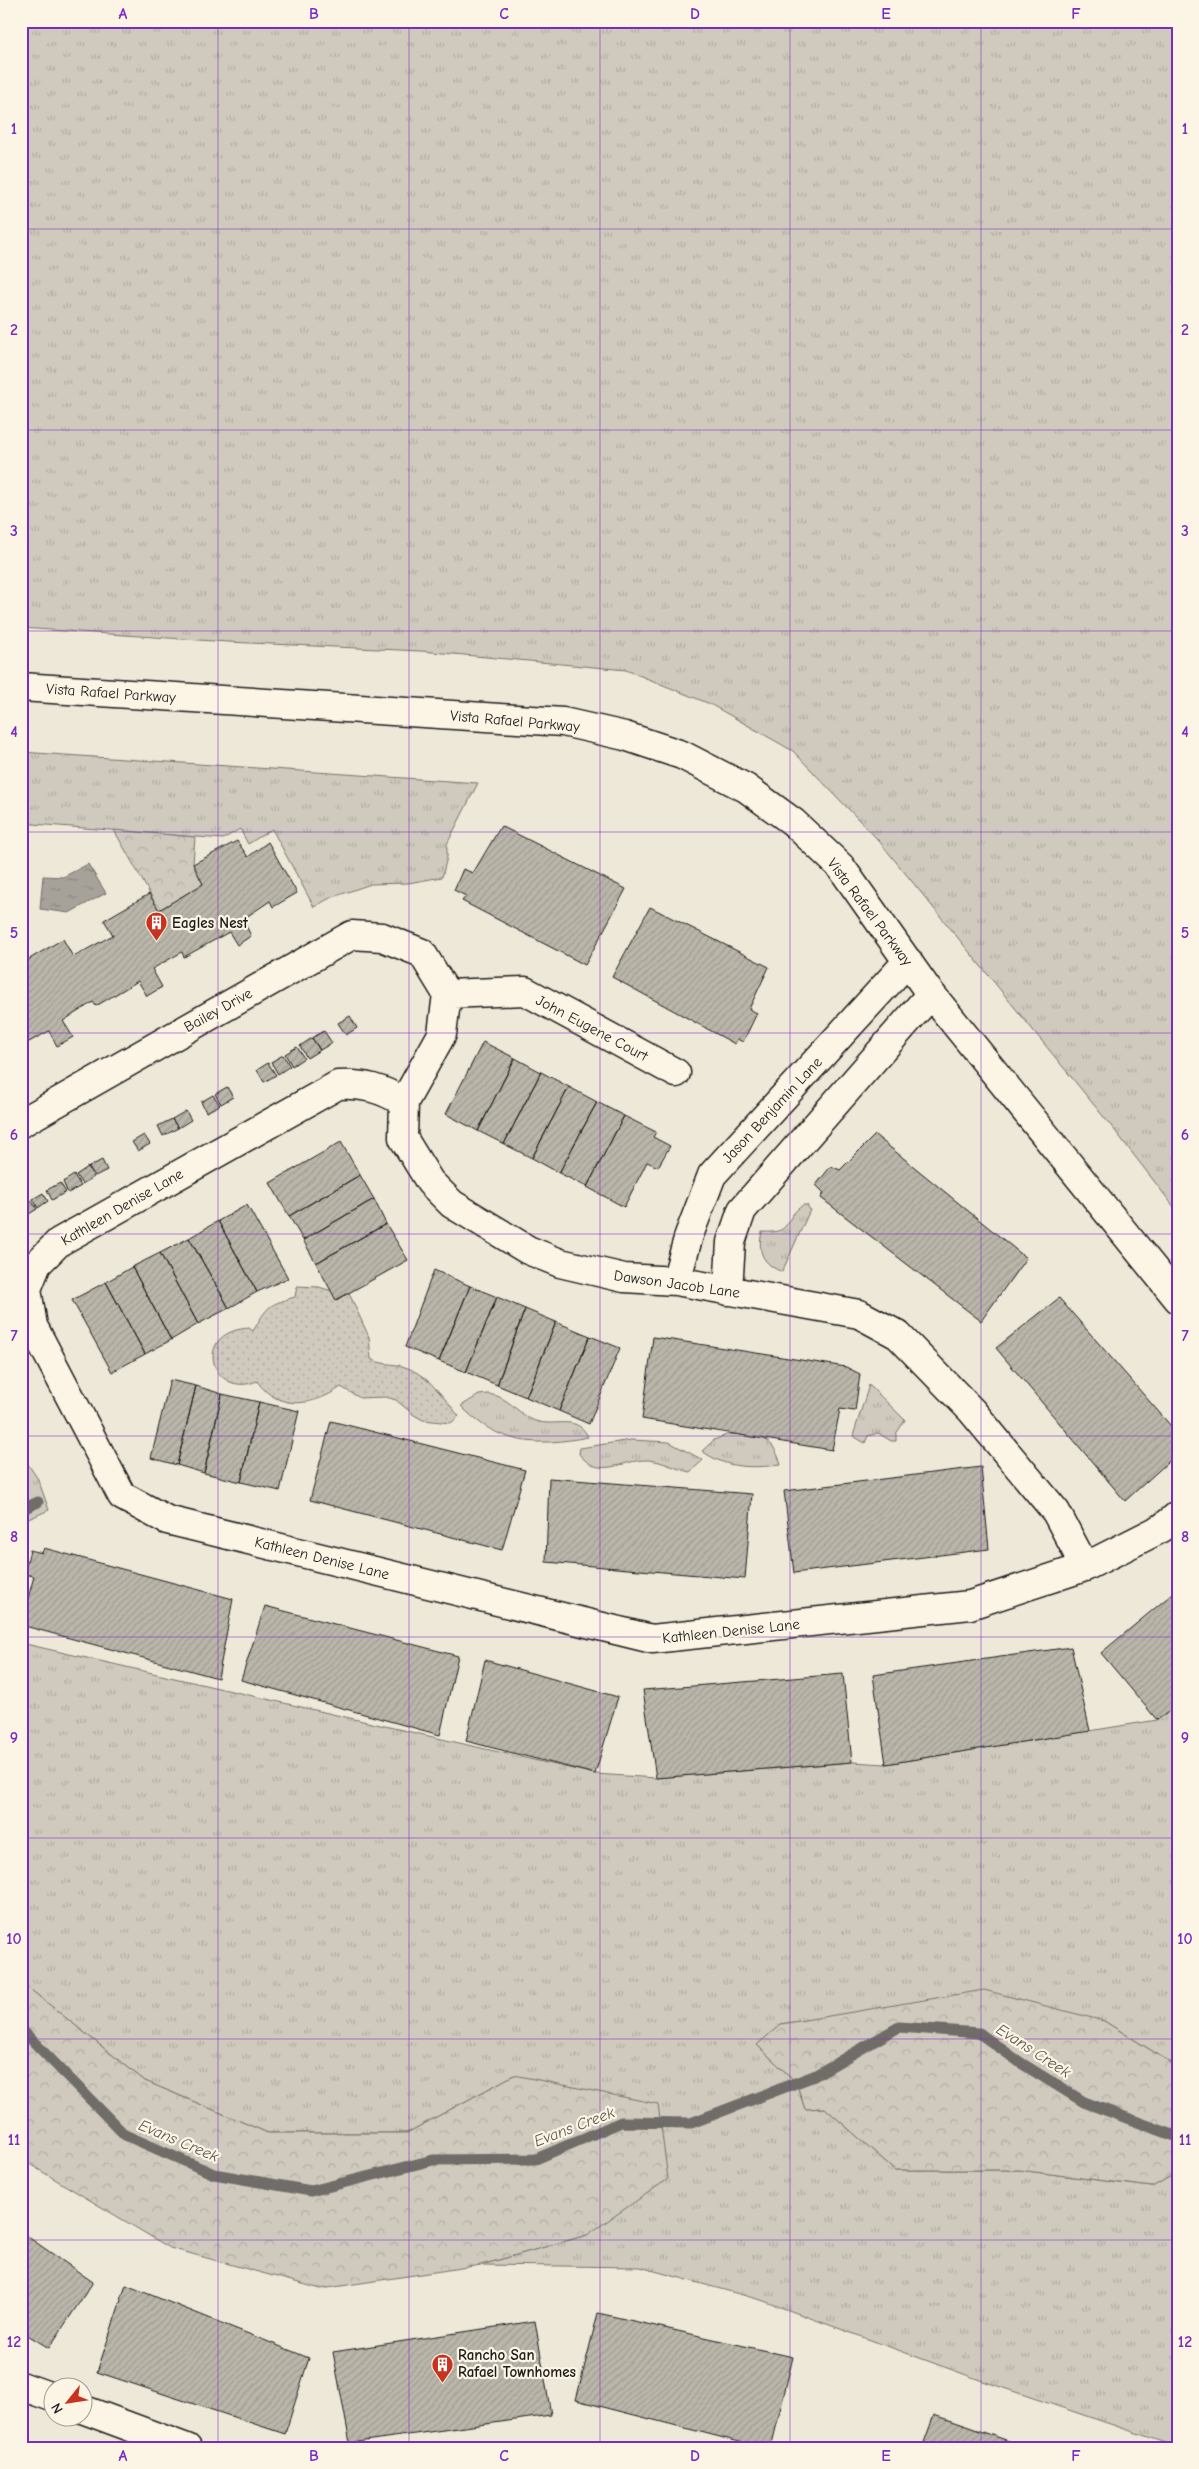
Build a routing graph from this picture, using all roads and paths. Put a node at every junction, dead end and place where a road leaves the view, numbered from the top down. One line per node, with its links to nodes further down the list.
1 (21, 687): 2 (street, Vista Rafael Parkway)
2 (908, 961): 4 (street, Vista Rafael Parkway); 8 (street, Jason Benjamin Lane)
3 (447, 994): 5 (street, John Eugene Court); 6 (street, Dawson Jacob Lane); 7 (street, Bailey Drive)
4 (931, 994): 9 (street); 10 (street, Vista Rafael Parkway)
5 (676, 1073)
6 (404, 1102): 8 (street, Dawson Jacob Lane); 12 (street, Kathleen Denise Lane)
7 (21, 1123)
8 (676, 1282): 9 (street, Dawson Jacob Lane)
9 (728, 1291): 12 (street, Dawson Jacob Lane)
10 (1178, 1299)
11 (1178, 1515): 12 (street, Kathleen Denise Lane)
12 (1085, 1567)
13 (21, 2386): 14 (street)
14 (42, 2393)
15 (92, 2412): 16 (street)
16 (187, 2448)

